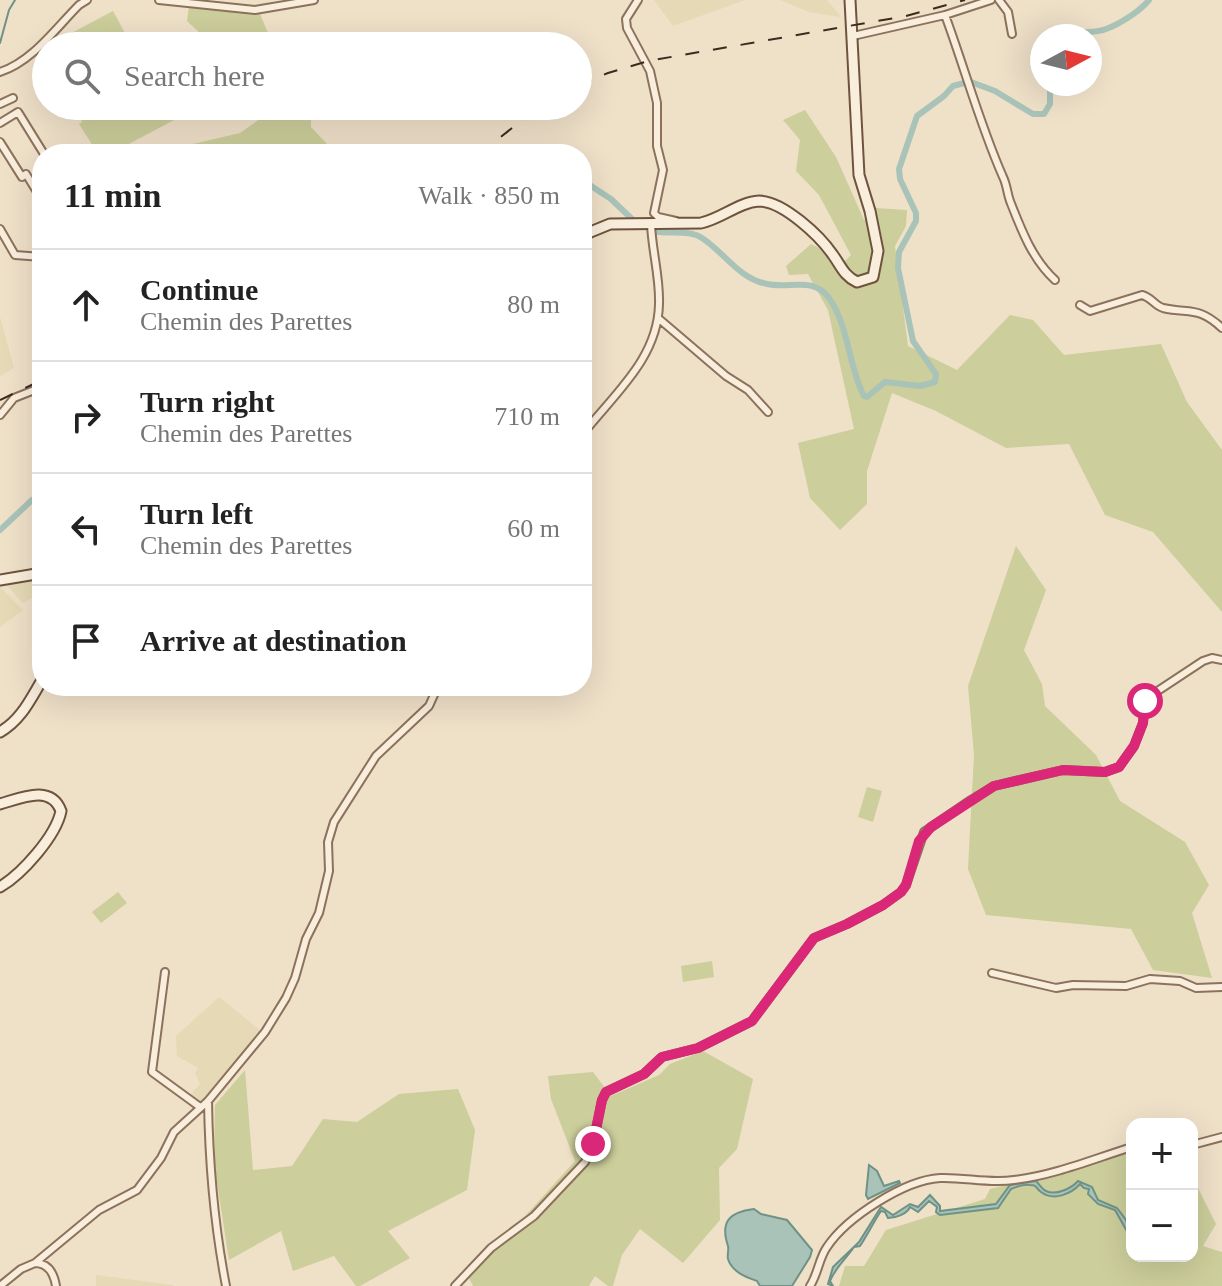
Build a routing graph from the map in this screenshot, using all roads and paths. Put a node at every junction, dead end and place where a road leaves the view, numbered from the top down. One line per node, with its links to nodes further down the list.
1 (87, 0): 9 (street)
2 (159, 0): 3 (street)
3 (314, 0)
4 (638, 0): 21 (street)
5 (850, 0): 11 (street)
6 (991, 0): 8 (street)
7 (999, 0): 10 (street)
8 (945, 15): 11 (street); 25 (street)
9 (53, 32)
10 (1012, 34)
11 (853, 36): 21 (street)
12 (32, 53): 13 (street)
13 (0, 72)
14 (13, 98): 15 (street)
15 (0, 104)
16 (0, 123): 18 (street)
17 (0, 142): 19 (street)
18 (38, 144)
19 (32, 184)
20 (651, 224): 21 (street); 23 (street); 27 (street)
21 (680, 225)
22 (0, 229): 24 (street)
23 (592, 231)
24 (32, 255)
25 (1055, 280)
26 (1080, 305): 28 (street)
27 (658, 318): 30 (street); 32 (street)
28 (1222, 328)
29 (32, 391): 31 (street)
30 (768, 412)
31 (0, 415)
32 (592, 423)
33 (32, 575): 34 (street)
34 (0, 580)
35 (1222, 660): 53 (street)
36 (33, 696): 38 (street)
37 (434, 696): 44 (street)
38 (0, 732)
39 (0, 804): 40 (street)
40 (0, 887)
41 (165, 972): 45 (street)
42 (992, 973): 43 (street)
43 (1222, 987)
44 (208, 1101): 45 (street); 52 (street)
45 (200, 1107): 49 (street)
46 (1222, 1137): 47 (street)
47 (1198, 1143)
48 (1126, 1149): 54 (street)
49 (35, 1263): 50 (street); 51 (street)
50 (0, 1286)
51 (56, 1286)
52 (226, 1286)
53 (455, 1286)
54 (810, 1286)

